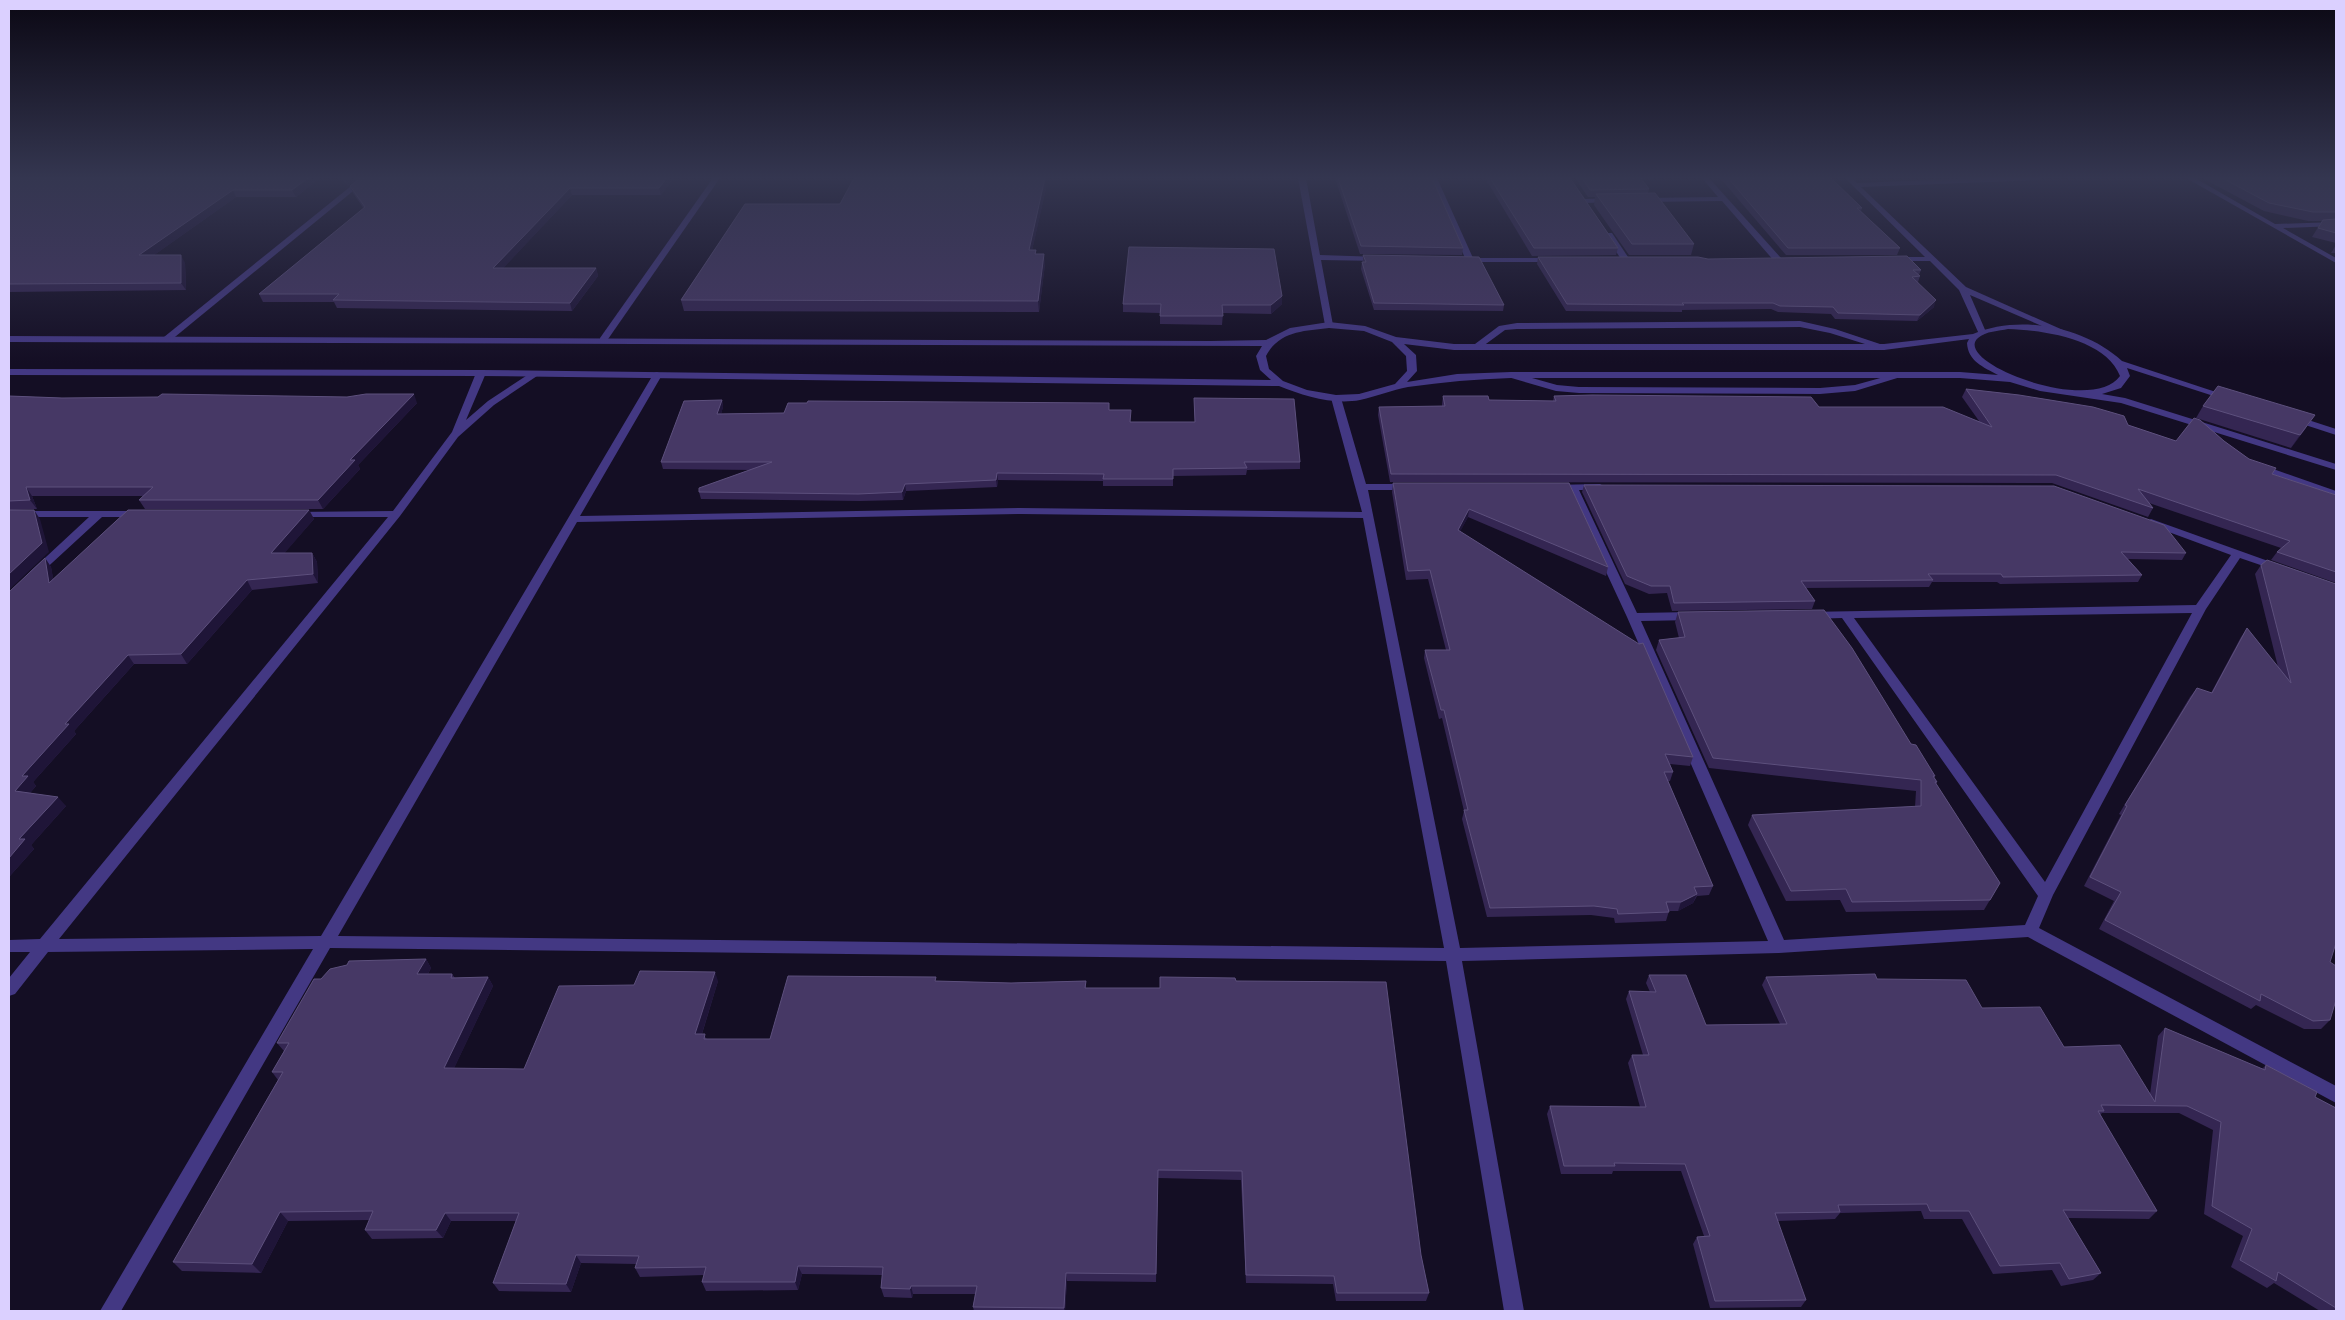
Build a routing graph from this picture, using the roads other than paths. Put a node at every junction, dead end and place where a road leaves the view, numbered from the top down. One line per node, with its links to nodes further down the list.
1 (290, 240): 27 (street)
2 (674, 240): 29 (street)
3 (1314, 240): 9 (street)
4 (1461, 240): 14 (street)
5 (1612, 240): 17 (street)
6 (1760, 240): 20 (street)
7 (1912, 240): 12 (street)
8 (2298, 240): 22 (street)
9 (1317, 257): 10 (street); 24 (street)
10 (1394, 259)
11 (1884, 259): 12 (street)
12 (1932, 259): 23 (street)
13 (1451, 260): 14 (street)
14 (1470, 260): 15 (street)
15 (1568, 260)
16 (1616, 260): 17 (street)
17 (1626, 260): 18 (street)
18 (1636, 260)
19 (1769, 260): 20 (street)
20 (1778, 260): 21 (street)
21 (1788, 260)
22 (2336, 261)
23 (1963, 289): 25 (street); 28 (street)
24 (1329, 325): 30 (street); 31 (street)
25 (1978, 334): 28 (street); 33 (street); 41 (street)
26 (9, 339): 27 (street)
27 (167, 339): 29 (street)
28 (2079, 339): 34 (street)
29 (603, 340): 31 (street)
30 (1395, 340): 32 (street); 43 (street)
31 (1268, 343): 42 (street)
32 (1476, 347): 33 (street); 33 (street)
33 (1884, 347)
34 (2120, 363): 44 (street); 46 (street)
35 (9, 372): 36 (street)
36 (481, 373): 37 (street); 50 (street)
37 (535, 374): 38 (street); 50 (street)
38 (657, 375): 42 (street); 67 (street)
39 (1511, 375): 40 (street); 40 (street); 43 (street)
40 (1902, 375): 41 (street)
41 (2011, 379): 44 (street)
42 (1280, 383): 45 (street)
43 (1398, 386): 45 (street)
44 (2072, 393): 48 (street)
45 (1336, 398): 54 (street)
46 (2242, 402)
47 (2280, 414): 49 (street)
48 (2201, 425): 51 (street); 53 (street)
49 (2336, 432)
50 (454, 435): 64 (street)
51 (2218, 441)
52 (2249, 464): 59 (street)
53 (2336, 467)
54 (1362, 486): 55 (street); 65 (street)
55 (1420, 486)
56 (1612, 486): 58 (street)
57 (1544, 487): 58 (street)
58 (1572, 487): 75 (street)
59 (2336, 494)
60 (9, 514): 61 (street)
61 (99, 514): 62 (street); 70 (street)
62 (148, 514)
63 (287, 514): 64 (street)
64 (396, 514): 80 (street)
65 (1368, 515): 67 (street); 82 (street)
66 (2137, 517): 68 (street)
67 (573, 519): 78 (street)
68 (2237, 554): 69 (street); 71 (street)
69 (2291, 573)
70 (30, 579)
71 (2200, 609): 72 (street); 76 (street)
72 (1845, 614): 73 (street); 76 (street)
73 (1797, 615)
74 (1710, 616): 75 (street)
75 (1633, 617): 81 (street)
76 (2046, 895): 77 (street)
77 (2030, 931): 81 (street); 84 (street)
78 (325, 942): 80 (street); 82 (street); 85 (street)
79 (9, 946): 80 (street)
80 (44, 946): 83 (street)
81 (1779, 947): 82 (street)
82 (1453, 956): 86 (street)
83 (9, 990)
84 (2336, 1095)
85 (110, 1311)
86 (1514, 1311)

